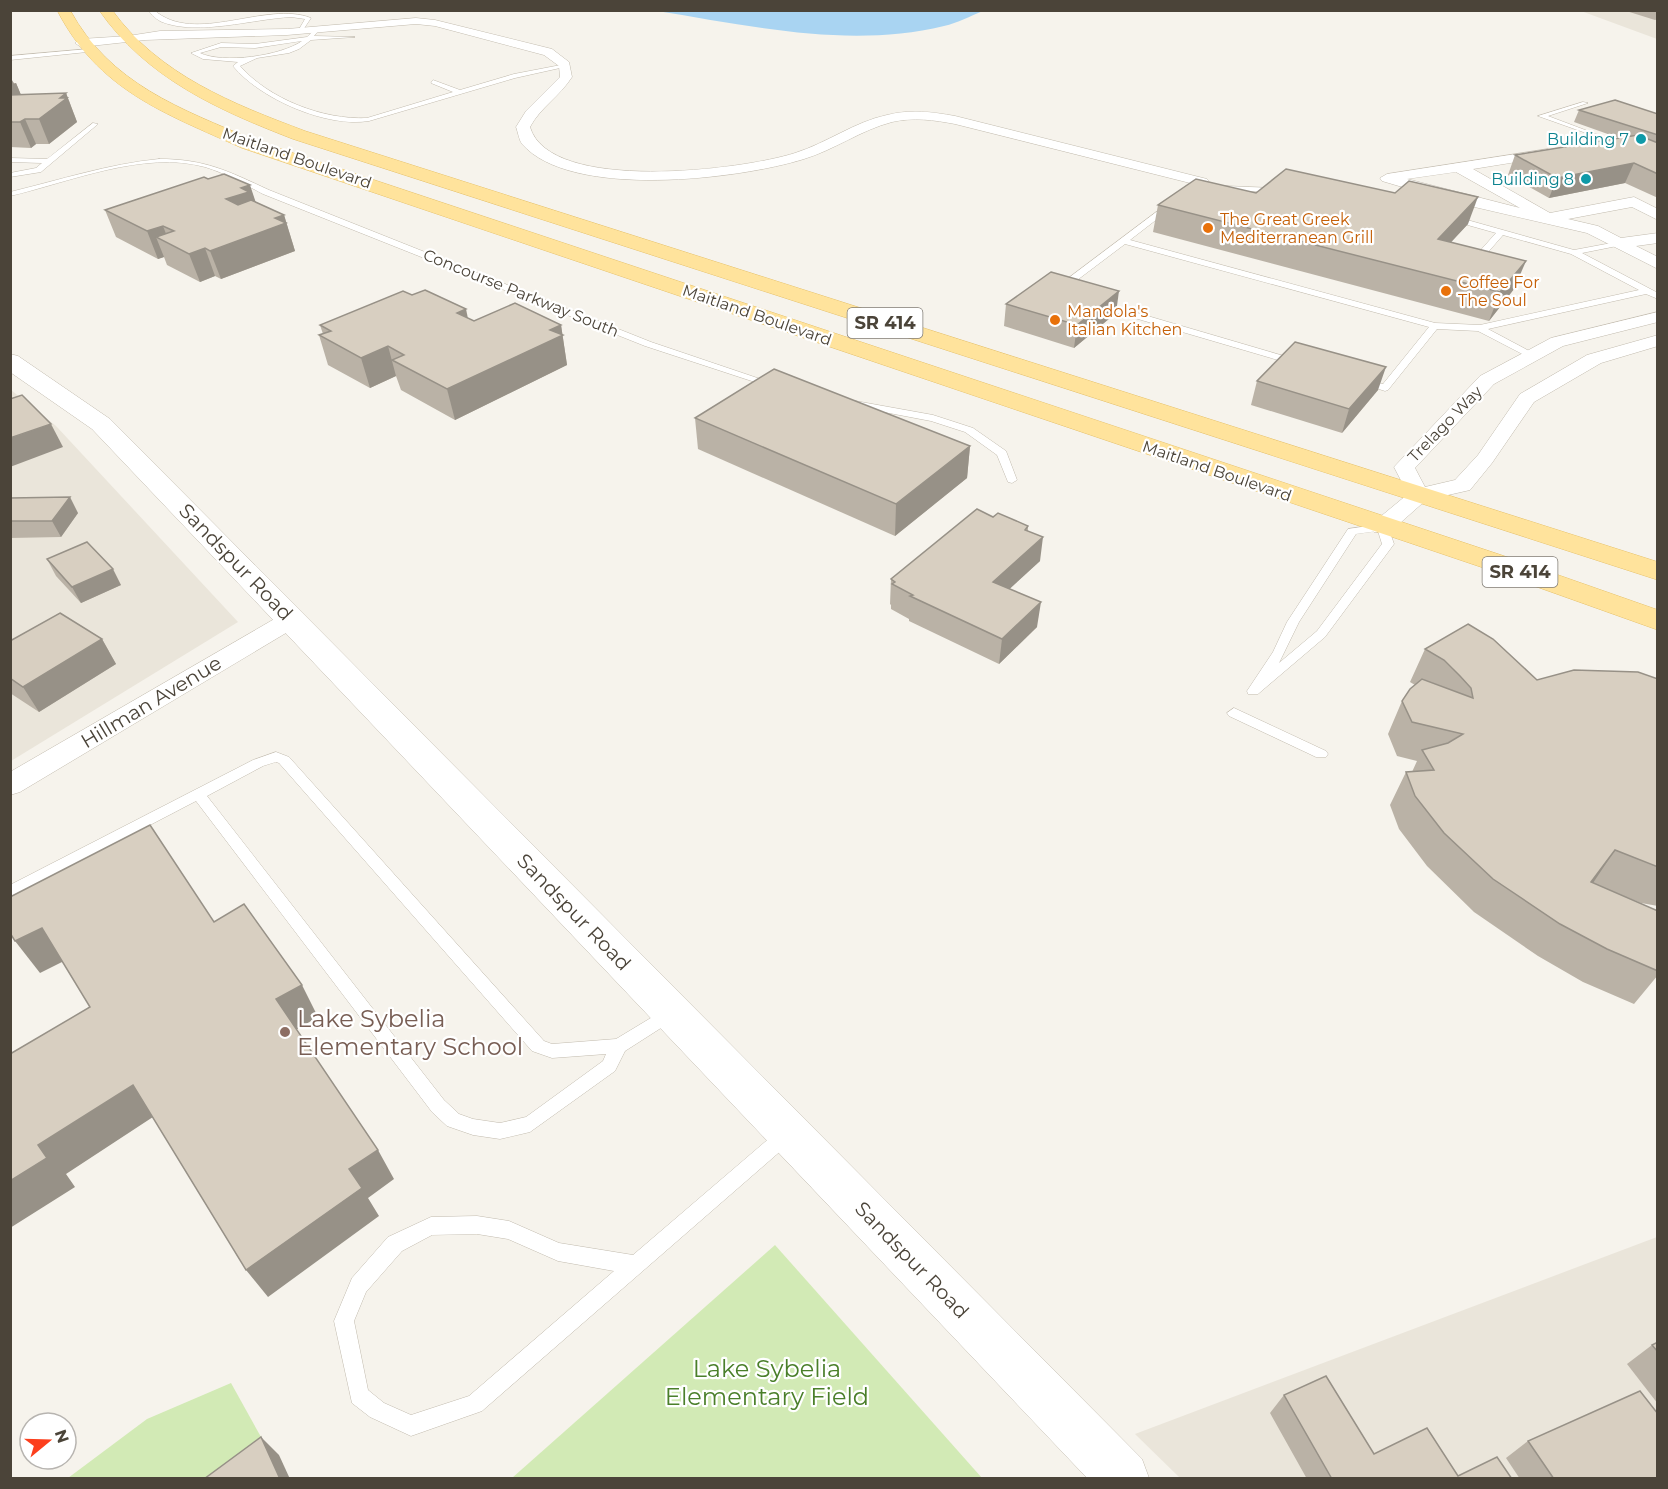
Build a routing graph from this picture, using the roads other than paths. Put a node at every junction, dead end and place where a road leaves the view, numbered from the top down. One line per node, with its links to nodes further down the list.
1 (63, 10): 7 (main road, Maitland Boulevard / SR 414)
2 (105, 10): 6 (main road, Maitland Boulevard / SR 414)
3 (150, 10): 4 (lane)
4 (310, 33): 5 (lane); 6 (street); 10 (lane); 10 (lane); 11 (street)
5 (352, 37)
6 (137, 39): 7 (street); 57 (main road, Maitland Boulevard / SR 414)
7 (84, 47): 8 (lane); 9 (lane); 58 (main road, Maitland Boulevard / SR 414)
8 (10, 51)
9 (10, 58)
10 (244, 61): 13 (lane)
11 (566, 66): 13 (lane); 25 (street)
12 (433, 82): 13 (lane)
13 (459, 92)
14 (1585, 103): 16 (lane)
15 (95, 124): 20 (lane)
16 (1620, 145): 17 (street)
17 (1588, 147)
18 (1565, 150): 21 (street)
19 (10, 160): 20 (lane)
20 (49, 161): 22 (lane)
21 (1459, 167): 34 (street); 34 (street)
22 (38, 170): 23 (lane); 24 (lane)
23 (10, 176)
24 (61, 183): 29 (lane, Concourse Parkway South); 54 (lane, Concourse Parkway South)
25 (1202, 185)
26 (1221, 187): 27 (lane)
27 (1243, 190): 28 (lane); 31 (lane)
28 (1284, 190)
29 (10, 194)
30 (1183, 196): 37 (lane)
31 (1234, 197)
32 (1658, 215): 34 (street)
33 (1442, 216): 35 (lane)
34 (1548, 218): 38 (street)
35 (1502, 232): 39 (lane); 41 (lane)
36 (1658, 238): 38 (street)
37 (1124, 241): 43 (lane); 47 (lane)
38 (1619, 243): 39 (lane); 40 (street)
39 (1574, 252): 42 (lane)
40 (1658, 264)
41 (1466, 272)
42 (1647, 291): 44 (lane); 48 (lane)
43 (1066, 295)
44 (1658, 297)
45 (1086, 301): 52 (lane)
46 (1658, 317): 50 (street, Trelago Way)
47 (1435, 326): 48 (lane); 53 (lane)
48 (1480, 328): 50 (lane)
49 (1658, 340): 57 (street, Trelago Way)
50 (1532, 356): 57 (street, Trelago Way)
51 (10, 361): 60 (street, Sandspur Road)
52 (1304, 364)
53 (1353, 379)
54 (779, 386)
55 (842, 401): 56 (lane)
56 (1012, 480)
57 (1419, 495): 58 (street); 59 (main road, Maitland Boulevard / SR 414)
58 (1382, 527): 58 (lane); 61 (main road, Maitland Boulevard / SR 414)
59 (1658, 571)
60 (292, 619): 64 (street, Hillman Avenue); 67 (street, Sandspur Road)
61 (1658, 621)
62 (1234, 713): 63 (lane)
63 (1321, 754)
64 (10, 785)
65 (199, 795): 66 (lane); 68 (lane); 68 (lane)
66 (10, 892)
67 (671, 1012): 68 (lane); 69 (street, Sandspur Road)
68 (619, 1046)
69 (789, 1133): 70 (lane); 71 (street, Sandspur Road)
70 (635, 1266): 70 (lane)
71 (1124, 1479)

